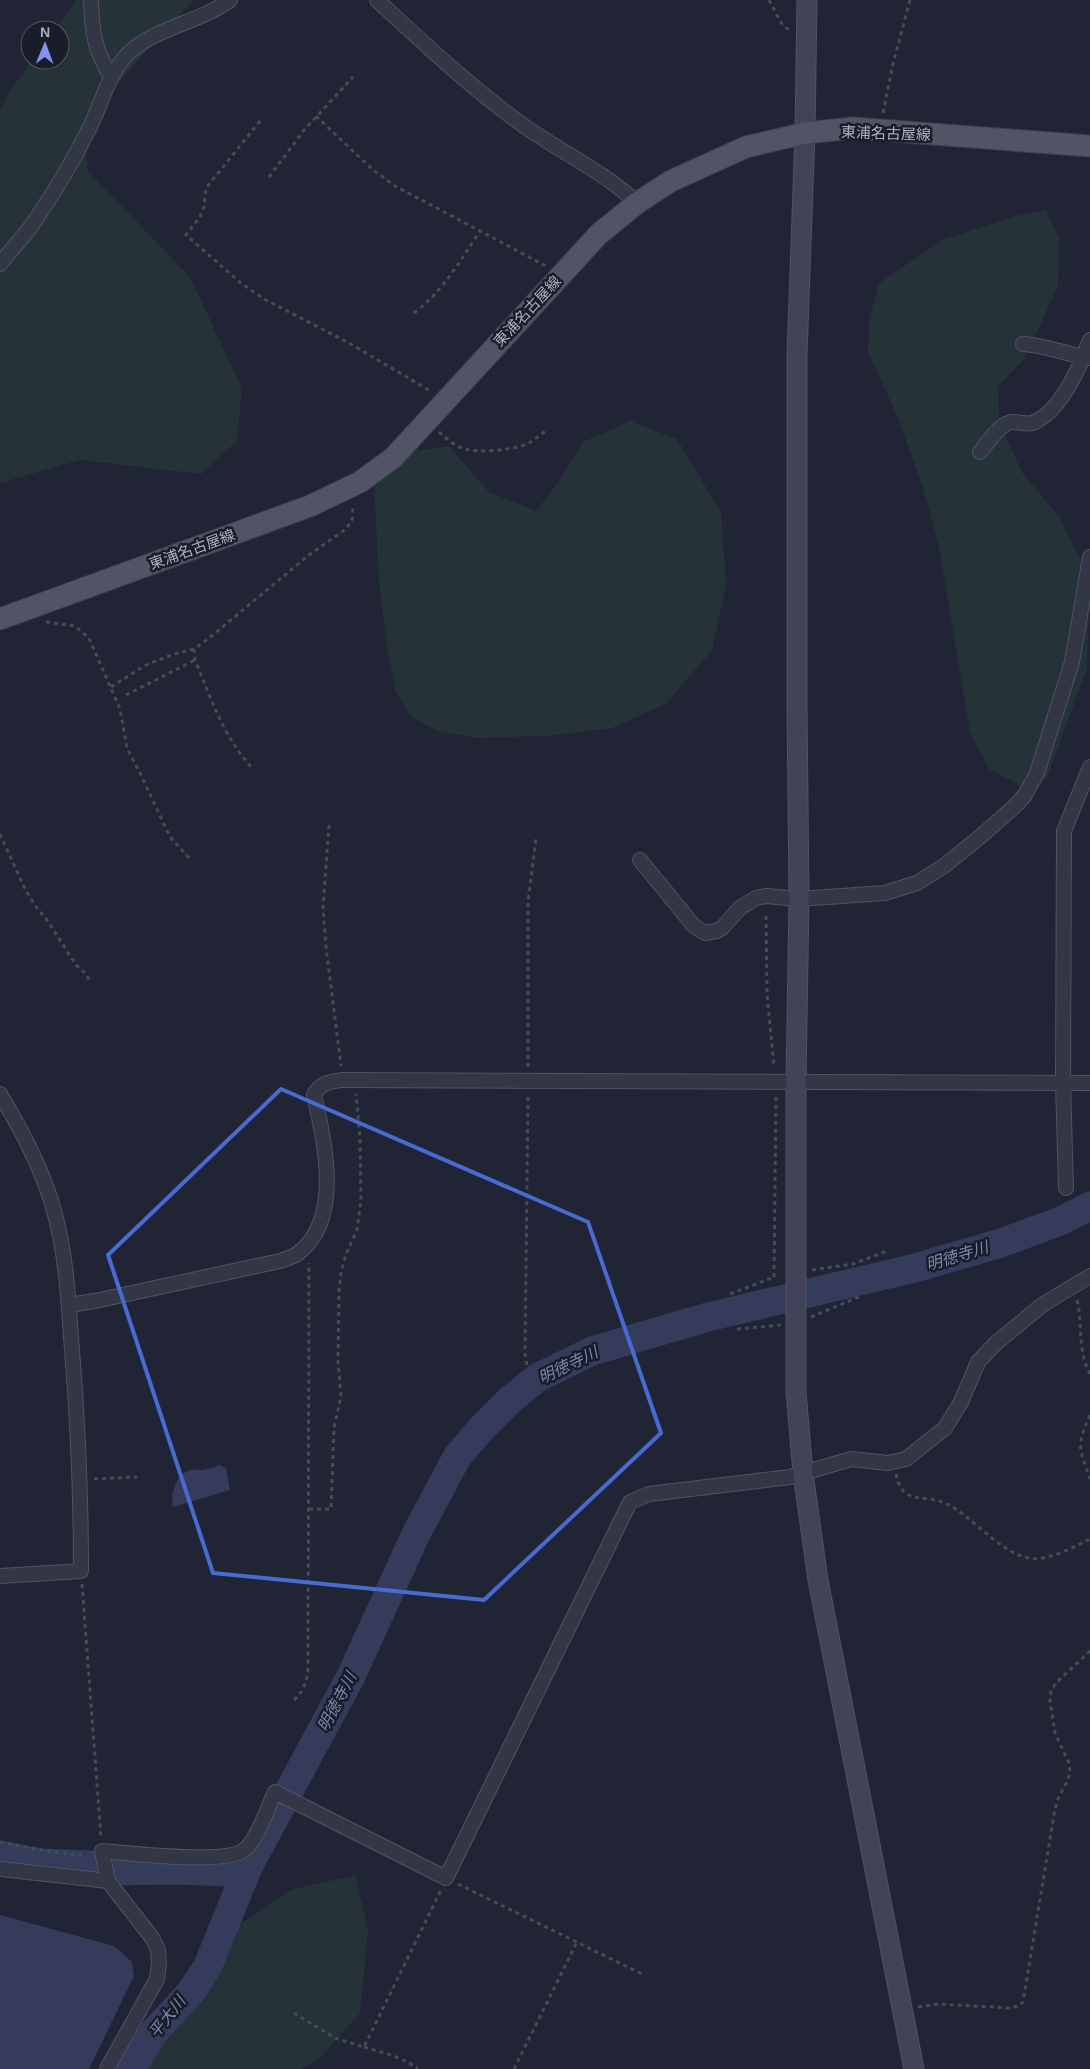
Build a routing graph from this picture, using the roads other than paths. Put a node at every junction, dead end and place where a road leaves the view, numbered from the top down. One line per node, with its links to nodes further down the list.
1 (91, 0): 5 (street)
2 (230, 0): 5 (street)
3 (377, 0): 8 (street)
4 (807, 0): 6 (street)
5 (111, 77): 9 (street)
6 (805, 133): 7 (main road, 東浦名古屋線); 8 (main road, 東浦名古屋線); 18 (street)
7 (1090, 146)
8 (637, 203): 15 (main road, 東浦名古屋線)
9 (0, 264)
10 (1090, 340): 12 (street)
11 (1023, 344): 12 (street)
12 (1087, 357): 13 (street)
13 (980, 452)
14 (1090, 556): 18 (street)
15 (9, 616)
16 (1090, 767): 20 (street)
17 (640, 860): 18 (street)
18 (799, 899): 19 (street)
19 (796, 1081): 20 (street); 25 (street); 26 (street)
20 (1064, 1083): 21 (street); 23 (street)
21 (1090, 1083)
22 (0, 1094): 25 (street)
23 (1066, 1188)
24 (1090, 1276): 26 (street)
25 (69, 1305): 27 (street)
26 (803, 1473): 29 (street); 31 (street)
27 (0, 1576)
28 (0, 1869): 29 (street)
29 (108, 1880): 30 (street)
30 (107, 2069)
31 (914, 2069)

